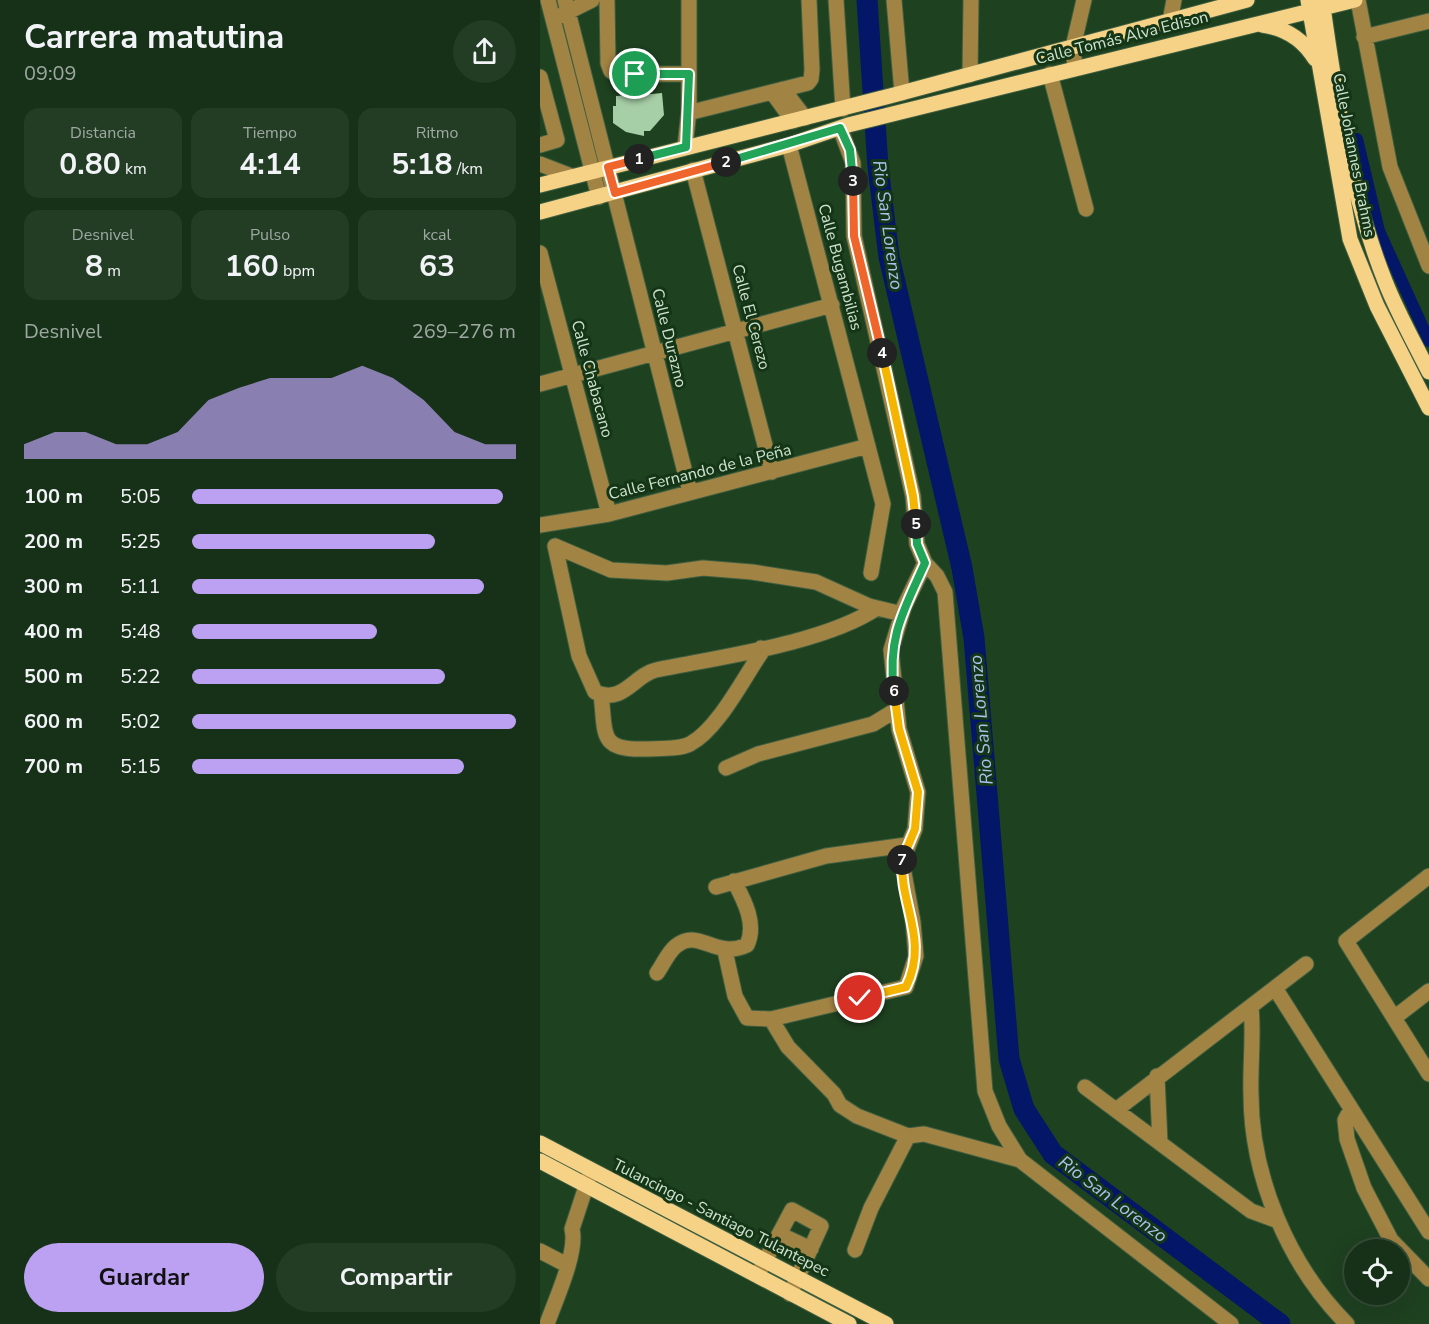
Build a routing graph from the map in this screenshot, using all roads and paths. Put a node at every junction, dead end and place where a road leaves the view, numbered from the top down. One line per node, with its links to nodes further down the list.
1 (548, 0): 15 (street)
2 (592, 0): 13 (street)
3 (607, 0): 23 (street)
4 (690, 0): 23 (street)
5 (809, 0): 27 (street)
6 (836, 0): 29 (street)
7 (894, 0): 28 (street)
8 (971, 0): 25 (street)
9 (1084, 0): 20 (street)
10 (1174, 0): 16 (street)
11 (1247, 0): 16 (main road, Calle Tomás Alva Edison)
12 (1356, 0): 14 (main road, Calle Tomás Alva Edison); 19 (street, Calle Johannes Brahms)
13 (566, 5): 15 (street); 37 (street, Calle Durazno)
14 (1316, 5): 18 (main road, Calle Tomás Alva Edison); 21 (main road, Calle Johannes Brahms); 52 (main road, Calle Johannes Brahms)
15 (554, 21): 39 (street)
16 (1170, 21): 20 (main road, Calle Tomás Alva Edison)
17 (1429, 21): 19 (street)
18 (1253, 25): 21 (main road); 22 (main road, Calle Tomás Alva Edison)
19 (1364, 37): 46 (street, Calle Johannes Brahms)
20 (1073, 47): 22 (street); 25 (main road, Calle Tomás Alva Edison)
21 (1318, 64): 55 (main road, Calle Johannes Brahms)
22 (1075, 68): 24 (main road, Calle Tomás Alva Edison)
23 (689, 74): 30 (street)
24 (1050, 74): 32 (main road, Calle Tomás Alva Edison); 44 (street)
25 (970, 75): 28 (main road, Calle Tomás Alva Edison)
26 (540, 77): 33 (street)
27 (777, 90): 30 (street); 31 (street)
28 (896, 95): 29 (main road, Calle Tomás Alva Edison)
29 (845, 108): 31 (main road, Calle Tomás Alva Edison)
30 (693, 110): 35 (street)
31 (799, 119): 35 (main road, Calle Tomás Alva Edison)
32 (844, 127): 34 (main road, Calle Tomás Alva Edison); 61 (street)
33 (540, 145)
34 (789, 145): 38 (main road, Calle Tomás Alva Edison); 49 (street, Calle Bugambilias)
35 (689, 146): 37 (main road, Calle Tomás Alva Edison)
36 (540, 164): 40 (street)
37 (608, 167): 39 (main road, Calle Tomás Alva Edison); 42 (street, Calle Durazno)
38 (693, 170): 42 (main road, Calle Tomás Alva Edison); 50 (street, Calle El Cerezo)
39 (592, 171): 40 (main road, Calle Tomás Alva Edison); 43 (street)
40 (572, 176): 41 (main road, Calle Tomás Alva Edison)
41 (540, 185)
42 (615, 193): 43 (main road, Calle Tomás Alva Edison); 51 (street, Calle Durazno)
43 (599, 197): 45 (main road, Calle Tomás Alva Edison)
44 (1086, 209)
45 (540, 212)
46 (1424, 241): 48 (street, Calle Johannes Brahms)
47 (540, 253): 53 (street, Calle Chabacano)
48 (1429, 266)
49 (832, 305): 50 (street); 56 (street, Calle Bugambilias)
50 (736, 331): 51 (street); 57 (street, Calle El Cerezo)
51 (653, 353): 53 (street); 58 (street, Calle Durazno)
52 (1429, 372)
53 (572, 375): 54 (street); 59 (street, Calle Chabacano)
54 (540, 384)
55 (1429, 408)
56 (868, 446): 57 (street, Calle Fernando de la Peña); 62 (street, Calle Bugambilias)
57 (772, 472): 58 (street, Calle Fernando de la Peña)
58 (690, 492): 59 (street, Calle Fernando de la Peña)
59 (609, 514): 60 (street, Calle Fernando de la Peña)
60 (540, 525)
61 (925, 563): 64 (street); 89 (street)
62 (871, 573)
63 (877, 608): 64 (street); 65 (street); 66 (street)
64 (902, 614): 67 (street)
65 (761, 648): 66 (street); 66 (street)
66 (602, 695)
67 (896, 710): 68 (street); 69 (street)
68 (726, 768)
69 (906, 845): 71 (street); 80 (street)
70 (1429, 876): 79 (street)
71 (734, 881): 72 (street); 73 (street)
72 (716, 887)
73 (725, 951): 75 (street); 80 (street)
74 (1306, 964): 76 (street)
75 (657, 973)
76 (1275, 988): 78 (street); 84 (street)
77 (1429, 991): 79 (street)
78 (1251, 1007): 82 (street); 92 (street)
79 (1394, 1018): 81 (street)
80 (771, 1019): 86 (street)
81 (1429, 1074)
82 (1157, 1076): 85 (street); 88 (street)
83 (1085, 1087): 85 (street)
84 (1351, 1109): 93 (street); 102 (street)
85 (1116, 1110): 88 (street)
86 (908, 1136): 89 (street); 96 (street)
87 (540, 1143): 91 (main road, Tulancingo - Santiago Tulantepec)
88 (1160, 1143): 92 (street)
89 (1020, 1160): 107 (street)
90 (540, 1161): 91 (main road, Tulancingo - Santiago Tulantepec)
91 (593, 1180): 98 (main road, Tulancingo - Santiago Tulantepec); 99 (street); 100 (main road, Tulancingo - Santiago Tulantepec)
92 (1278, 1221): 108 (street)
93 (1429, 1232)
94 (779, 1234): 95 (street); 95 (street); 98 (street)
95 (811, 1249): 101 (street)
96 (855, 1250)
97 (540, 1251): 99 (street)
98 (764, 1261): 100 (street); 101 (main road, Tulancingo - Santiago Tulantepec)
99 (567, 1265): 104 (street)
100 (757, 1275): 103 (main road, Tulancingo - Santiago Tulantepec)
101 (798, 1278): 103 (street); 106 (main road, Tulancingo - Santiago Tulantepec)
102 (1429, 1279)
103 (790, 1294): 105 (main road, Tulancingo - Santiago Tulantepec)
104 (547, 1324)
105 (849, 1324)
106 (886, 1324)
107 (1231, 1324)
108 (1347, 1324)

